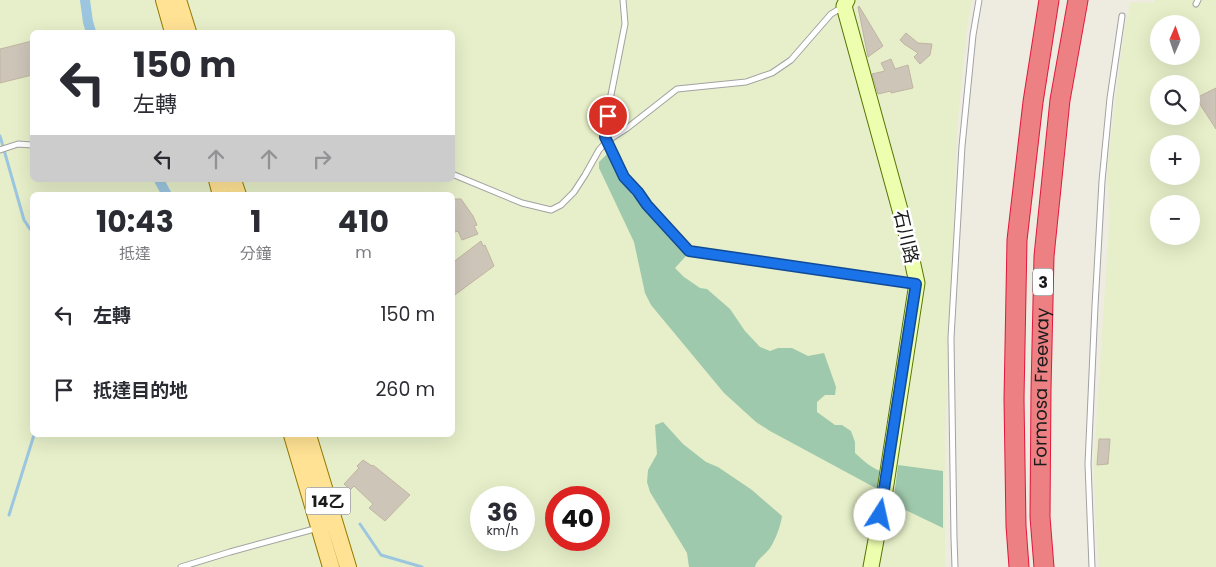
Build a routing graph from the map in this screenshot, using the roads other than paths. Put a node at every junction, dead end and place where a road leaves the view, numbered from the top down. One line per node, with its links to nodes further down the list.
1 (164, 0): 9 (main road)
2 (178, 0): 10 (main road)
3 (623, 0): 11 (lane)
4 (979, 0): 23 (lane)
5 (1049, 0): 24 (highway, Formosa Freeway / 3)
6 (1078, 0): 25 (highway, Formosa Freeway / 3)
7 (845, 3): 11 (lane); 15 (street, 石川路)
8 (1122, 16): 26 (lane)
9 (172, 30)
10 (187, 30)
11 (606, 141): 14 (lane); 15 (lane)
12 (30, 146): 13 (lane)
13 (0, 150)
14 (455, 175)
15 (916, 284): 22 (street, 石川路)
16 (293, 437): 18 (main road, 14乙)
17 (308, 437): 18 (main road, 14乙)
18 (329, 532): 19 (lane); 20 (main road, 14乙); 21 (main road, 14乙)
19 (181, 567)
20 (331, 567)
21 (348, 567)
22 (871, 567)
23 (956, 567)
24 (1019, 567)
25 (1044, 567)
26 (1092, 567)

